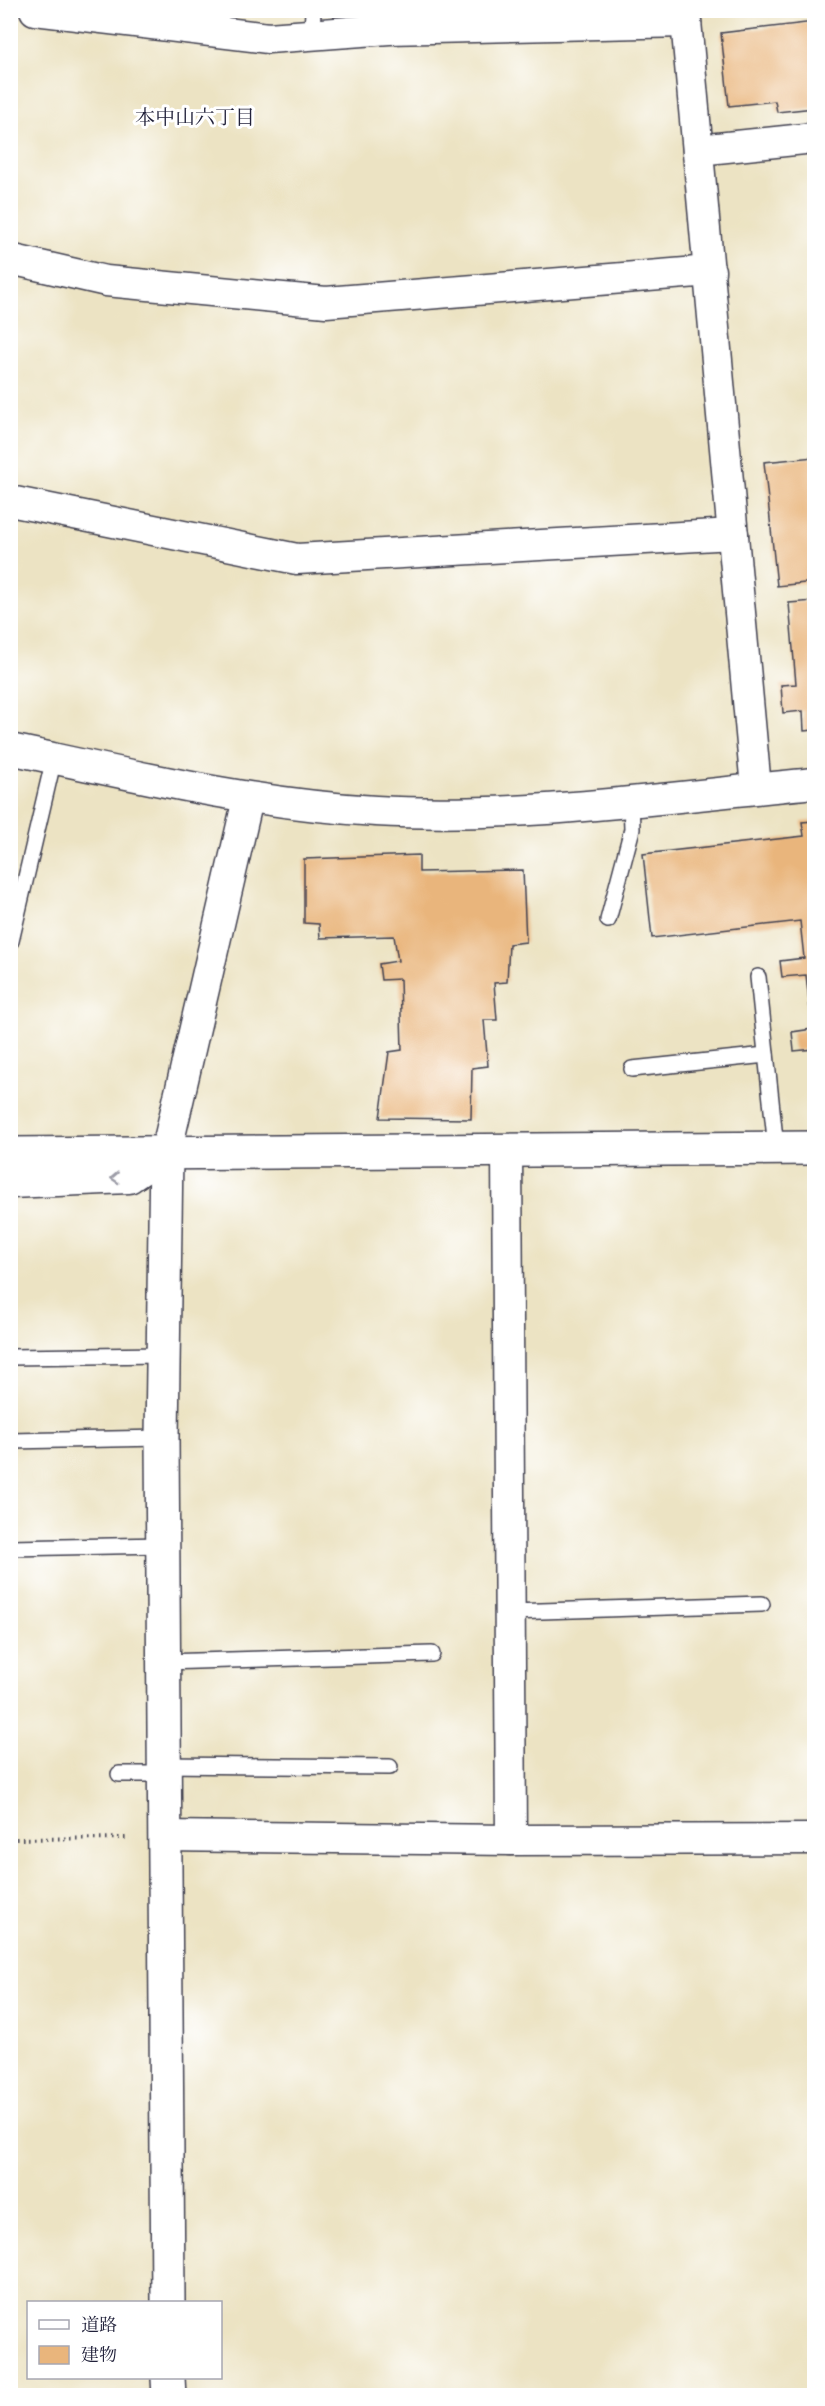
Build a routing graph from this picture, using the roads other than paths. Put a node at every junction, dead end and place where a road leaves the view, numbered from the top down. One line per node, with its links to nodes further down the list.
1 (35, 10): 3 (street)
2 (685, 16): 3 (street); 5 (street)
3 (312, 22)
4 (814, 138): 5 (street)
5 (698, 150): 7 (street)
6 (10, 259): 7 (street)
7 (710, 271): 9 (street)
8 (10, 501): 9 (street)
9 (733, 534): 13 (street)
10 (10, 749): 11 (street)
11 (54, 758): 14 (street); 17 (lane)
12 (814, 783): 13 (street)
13 (756, 788): 15 (street)
14 (248, 799): 15 (street); 24 (street)
15 (631, 800): 16 (lane)
16 (608, 920)
17 (11, 941)
18 (758, 977): 19 (lane)
19 (766, 1054): 20 (lane); 21 (lane)
20 (632, 1069)
21 (776, 1148): 22 (street); 23 (street)
22 (814, 1148)
23 (507, 1150): 24 (street); 34 (street)
24 (166, 1153): 25 (street); 26 (street, one-way to 26); 27 (street)
25 (10, 1154)
26 (10, 1183)
27 (163, 1355): 28 (lane); 29 (street)
28 (10, 1357)
29 (162, 1438): 30 (lane); 31 (street)
30 (10, 1441)
31 (163, 1545): 32 (lane); 36 (street)
32 (10, 1548)
33 (762, 1604): 34 (lane)
34 (510, 1612): 42 (street)
35 (432, 1654): 36 (lane)
36 (164, 1662): 38 (street)
37 (390, 1767): 38 (lane)
38 (164, 1770): 39 (lane); 40 (street)
39 (119, 1774)
40 (154, 1837): 42 (street); 43 (street)
41 (814, 1839): 42 (street)
42 (511, 1840)
43 (168, 2301)
44 (168, 2379): 45 (street)
45 (169, 2396)

